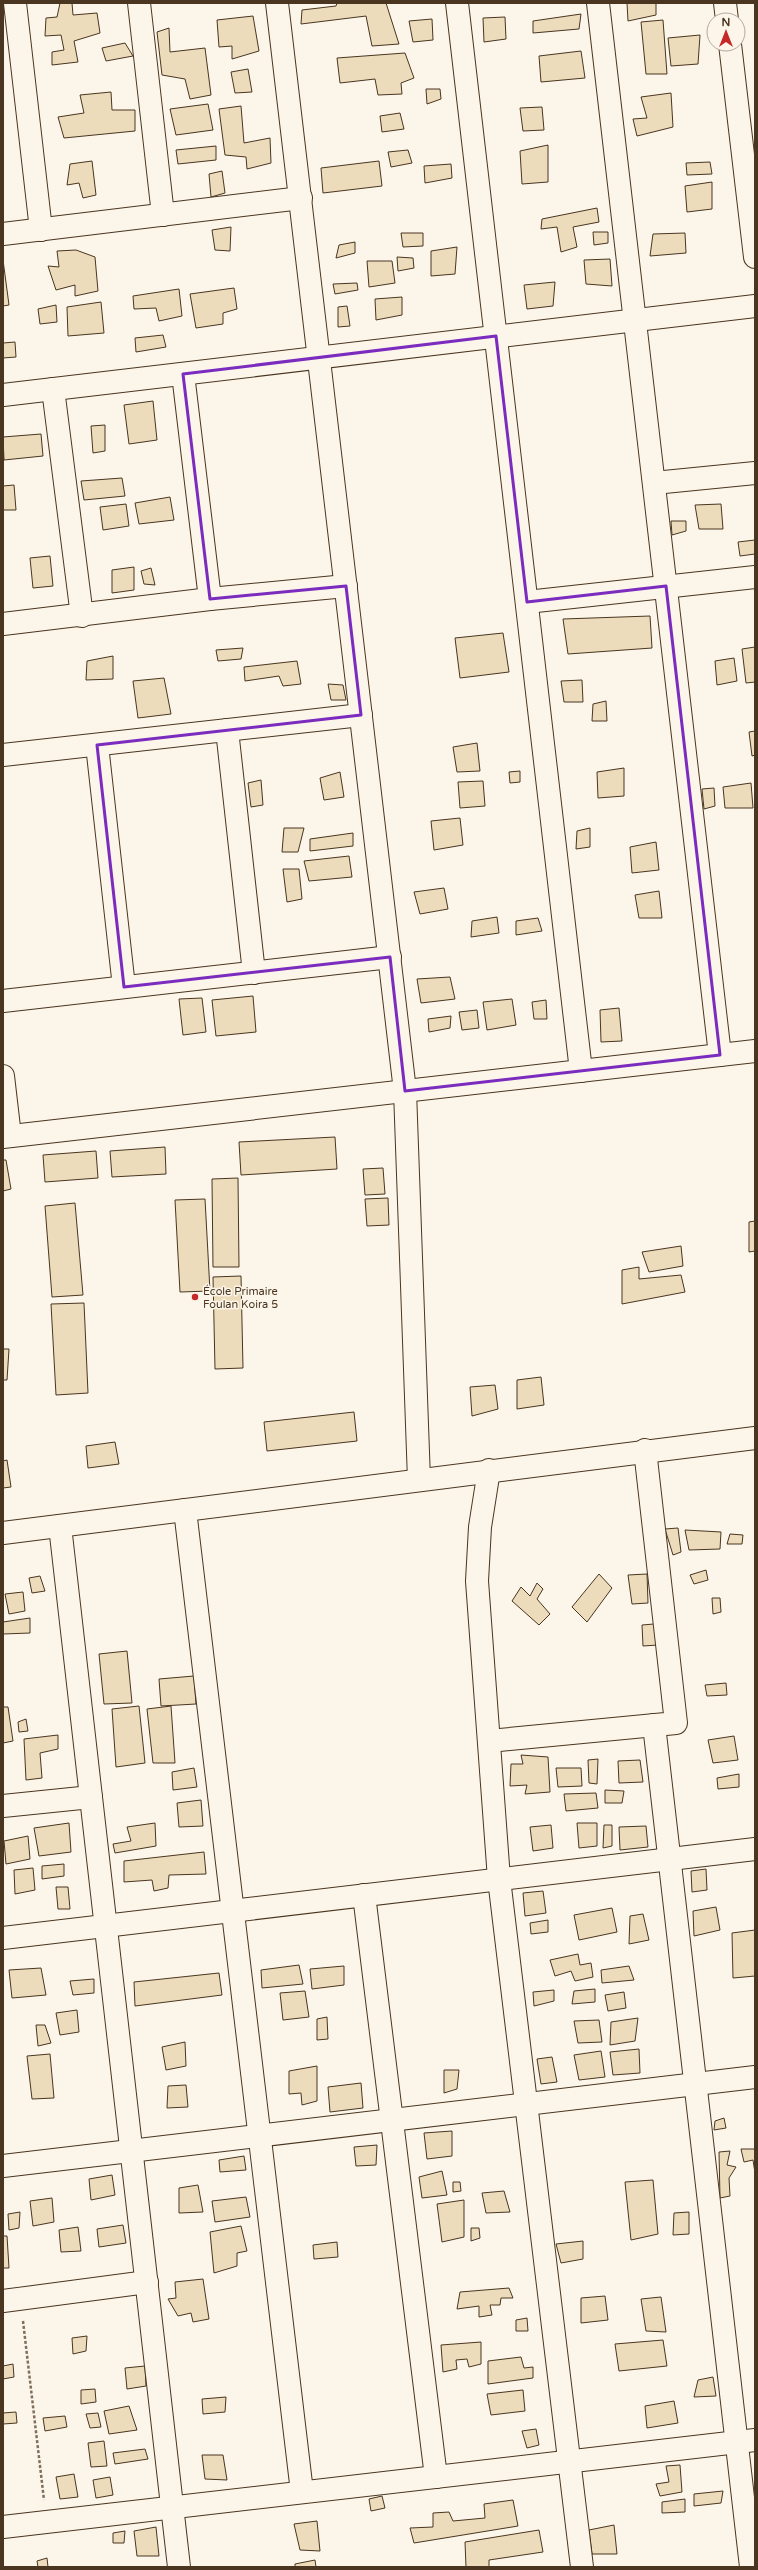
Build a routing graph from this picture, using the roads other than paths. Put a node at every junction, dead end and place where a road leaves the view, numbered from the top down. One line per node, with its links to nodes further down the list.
1 (15, 3): 9 (street)
2 (139, 3): 8 (street)
3 (278, 3): 7 (street)
4 (457, 3): 14 (street)
5 (598, 3): 13 (street)
6 (731, 52): 11 (street)
7 (301, 198): 8 (street); 15 (street)
8 (163, 215): 9 (street)
9 (41, 230): 10 (street)
10 (3, 234)
11 (755, 257)
12 (755, 306): 13 (street)
13 (635, 320): 14 (street); 20 (street)
14 (496, 336): 15 (street); 25 (street)
15 (319, 357): 16 (street); 22 (street)
16 (183, 374): 17 (street); 24 (street)
17 (53, 389): 18 (street); 26 (street)
18 (3, 395)
19 (755, 473): 20 (street)
20 (654, 483): 23 (street)
21 (755, 577): 23 (street)
22 (346, 586): 24 (street); 28 (street)
23 (666, 586): 25 (street); 37 (street)
24 (210, 599): 26 (street)
25 (527, 602): 38 (street)
26 (82, 616): 27 (street)
27 (3, 624)
28 (361, 715): 29 (street); 32 (street)
29 (227, 730): 30 (street); 33 (street)
30 (96, 745): 31 (street); 34 (street)
31 (3, 756)
32 (390, 957): 33 (street); 40 (street)
33 (254, 972): 34 (street)
34 (124, 987): 35 (street)
35 (3, 1001)
36 (755, 1051): 37 (street)
37 (720, 1055): 38 (street)
38 (582, 1071): 40 (street)
39 (3, 1076): 41 (street)
40 (405, 1091): 41 (street); 45 (street)
41 (6, 1136)
42 (753, 1441): 43 (street)
43 (645, 1450): 44 (street); 49 (street)
44 (489, 1470): 45 (street); 50 (street)
45 (419, 1480): 46 (street)
46 (185, 1510): 47 (street); 57 (street)
47 (60, 1526): 48 (street); 51 (street)
48 (3, 1533)
49 (654, 1725): 50 (street); 54 (street)
50 (489, 1741): 55 (street)
51 (91, 1797): 52 (street); 58 (street)
52 (3, 1806)
53 (755, 1849): 54 (street)
54 (669, 1859): 55 (street); 61 (street)
55 (499, 1879): 56 (street); 62 (street)
56 (364, 1895): 57 (street); 63 (street)
57 (233, 1911): 58 (street); 64 (street)
58 (106, 1926): 59 (street); 65 (street)
59 (3, 1938)
60 (755, 2077): 61 (street)
61 (695, 2084): 62 (street); 69 (street)
62 (527, 2104): 63 (street); 70 (street)
63 (392, 2120): 64 (street); 71 (street)
64 (260, 2136): 65 (street); 72 (street)
65 (132, 2151): 66 (street); 67 (street)
66 (3, 2166)
67 (147, 2282): 68 (street); 73 (street)
68 (12, 2299)
69 (746, 2441): 70 (street); 77 (street)
70 (571, 2461): 71 (street); 76 (street)
71 (436, 2477): 72 (street)
72 (302, 2492): 73 (street)
73 (173, 2507): 74 (street); 75 (street)
74 (3, 2527)
75 (180, 2567)
76 (582, 2567)
77 (751, 2567)

